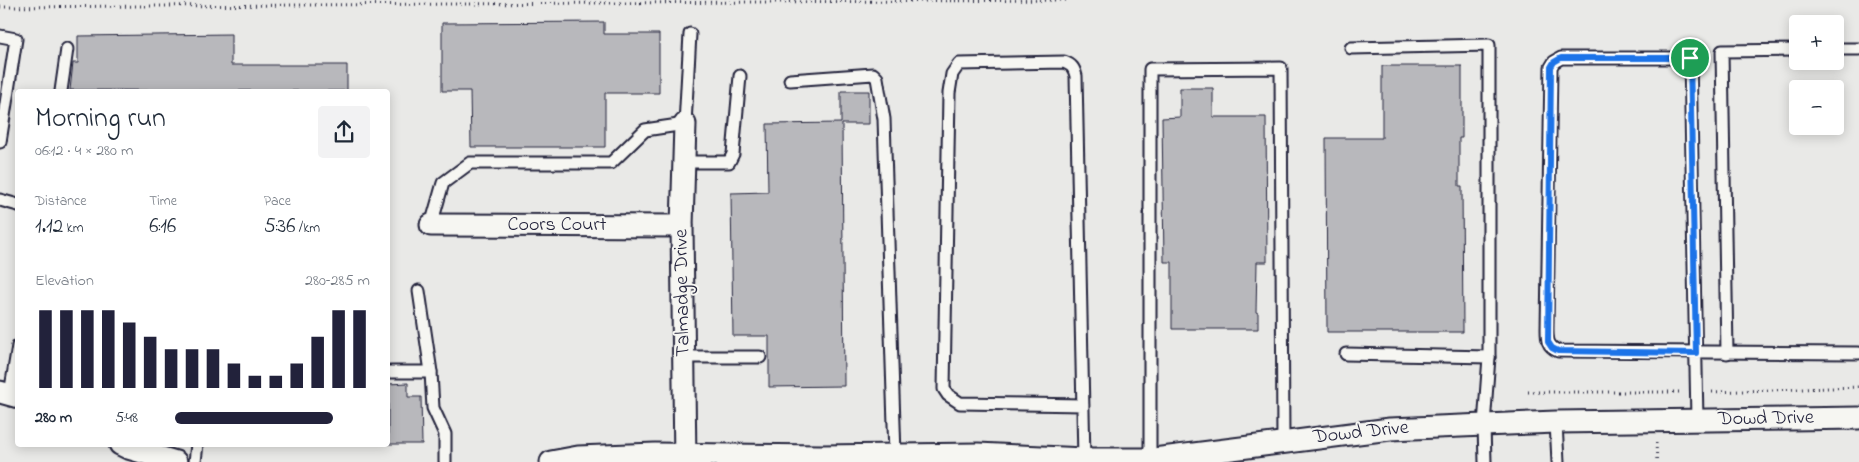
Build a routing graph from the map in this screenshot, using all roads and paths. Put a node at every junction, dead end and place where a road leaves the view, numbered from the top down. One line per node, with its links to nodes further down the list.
1 (1067, 0): 2 (path)
2 (0, 7)
3 (690, 34): 13 (lane)
4 (0, 36): 14 (lane)
5 (1351, 48): 27 (lane)
6 (67, 49): 12 (lane)
7 (1844, 49): 8 (lane)
8 (1859, 49)
9 (1789, 50): 22 (lane)
10 (740, 76): 15 (lane)
11 (790, 80): 41 (lane)
12 (61, 89)
13 (685, 124): 15 (street, Talmadge Drive); 18 (lane)
14 (0, 142)
15 (684, 162): 19 (street, Talmadge Drive)
16 (0, 200): 17 (lane)
17 (15, 204)
18 (431, 225): 19 (street, Coors Court)
19 (682, 226): 26 (street, Talmadge Drive)
20 (419, 291): 30 (lane)
21 (1696, 353): 21 (lane); 22 (lane); 34 (lane)
22 (1727, 353): 23 (lane)
23 (1859, 353)
24 (1346, 354): 27 (lane)
25 (760, 356): 26 (lane)
26 (684, 357): 42 (street, Talmadge Drive)
27 (1489, 357): 36 (lane)
28 (15, 362): 31 (lane)
29 (390, 372): 30 (lane)
30 (431, 372): 49 (lane)
31 (9, 395)
32 (1082, 405): 32 (lane); 45 (lane)
33 (1859, 418): 34 (street, Dowd Drive)
34 (1697, 420): 35 (street, Dowd Drive)
35 (1556, 422): 36 (street, Dowd Drive); 52 (lane)
36 (1484, 424): 37 (street, Dowd Drive); 51 (lane)
37 (1283, 442): 46 (street, Dowd Drive); 46 (lane)
38 (1656, 443): 53 (path)
39 (126, 447): 47 (street)
40 (197, 447): 48 (lane)
41 (895, 455): 43 (street, Dowd Drive); 44 (street, Dowd Drive)
42 (685, 458): 44 (street, Dowd Drive); 50 (street, Dowd Drive)
43 (978, 458): 45 (street, Dowd Drive)
44 (821, 459)
45 (1084, 459): 46 (street, Dowd Drive)
46 (1150, 459)
47 (174, 461)
48 (195, 462)
49 (445, 462)
50 (551, 462)
51 (1485, 462)
52 (1558, 462)
53 (1657, 462)

